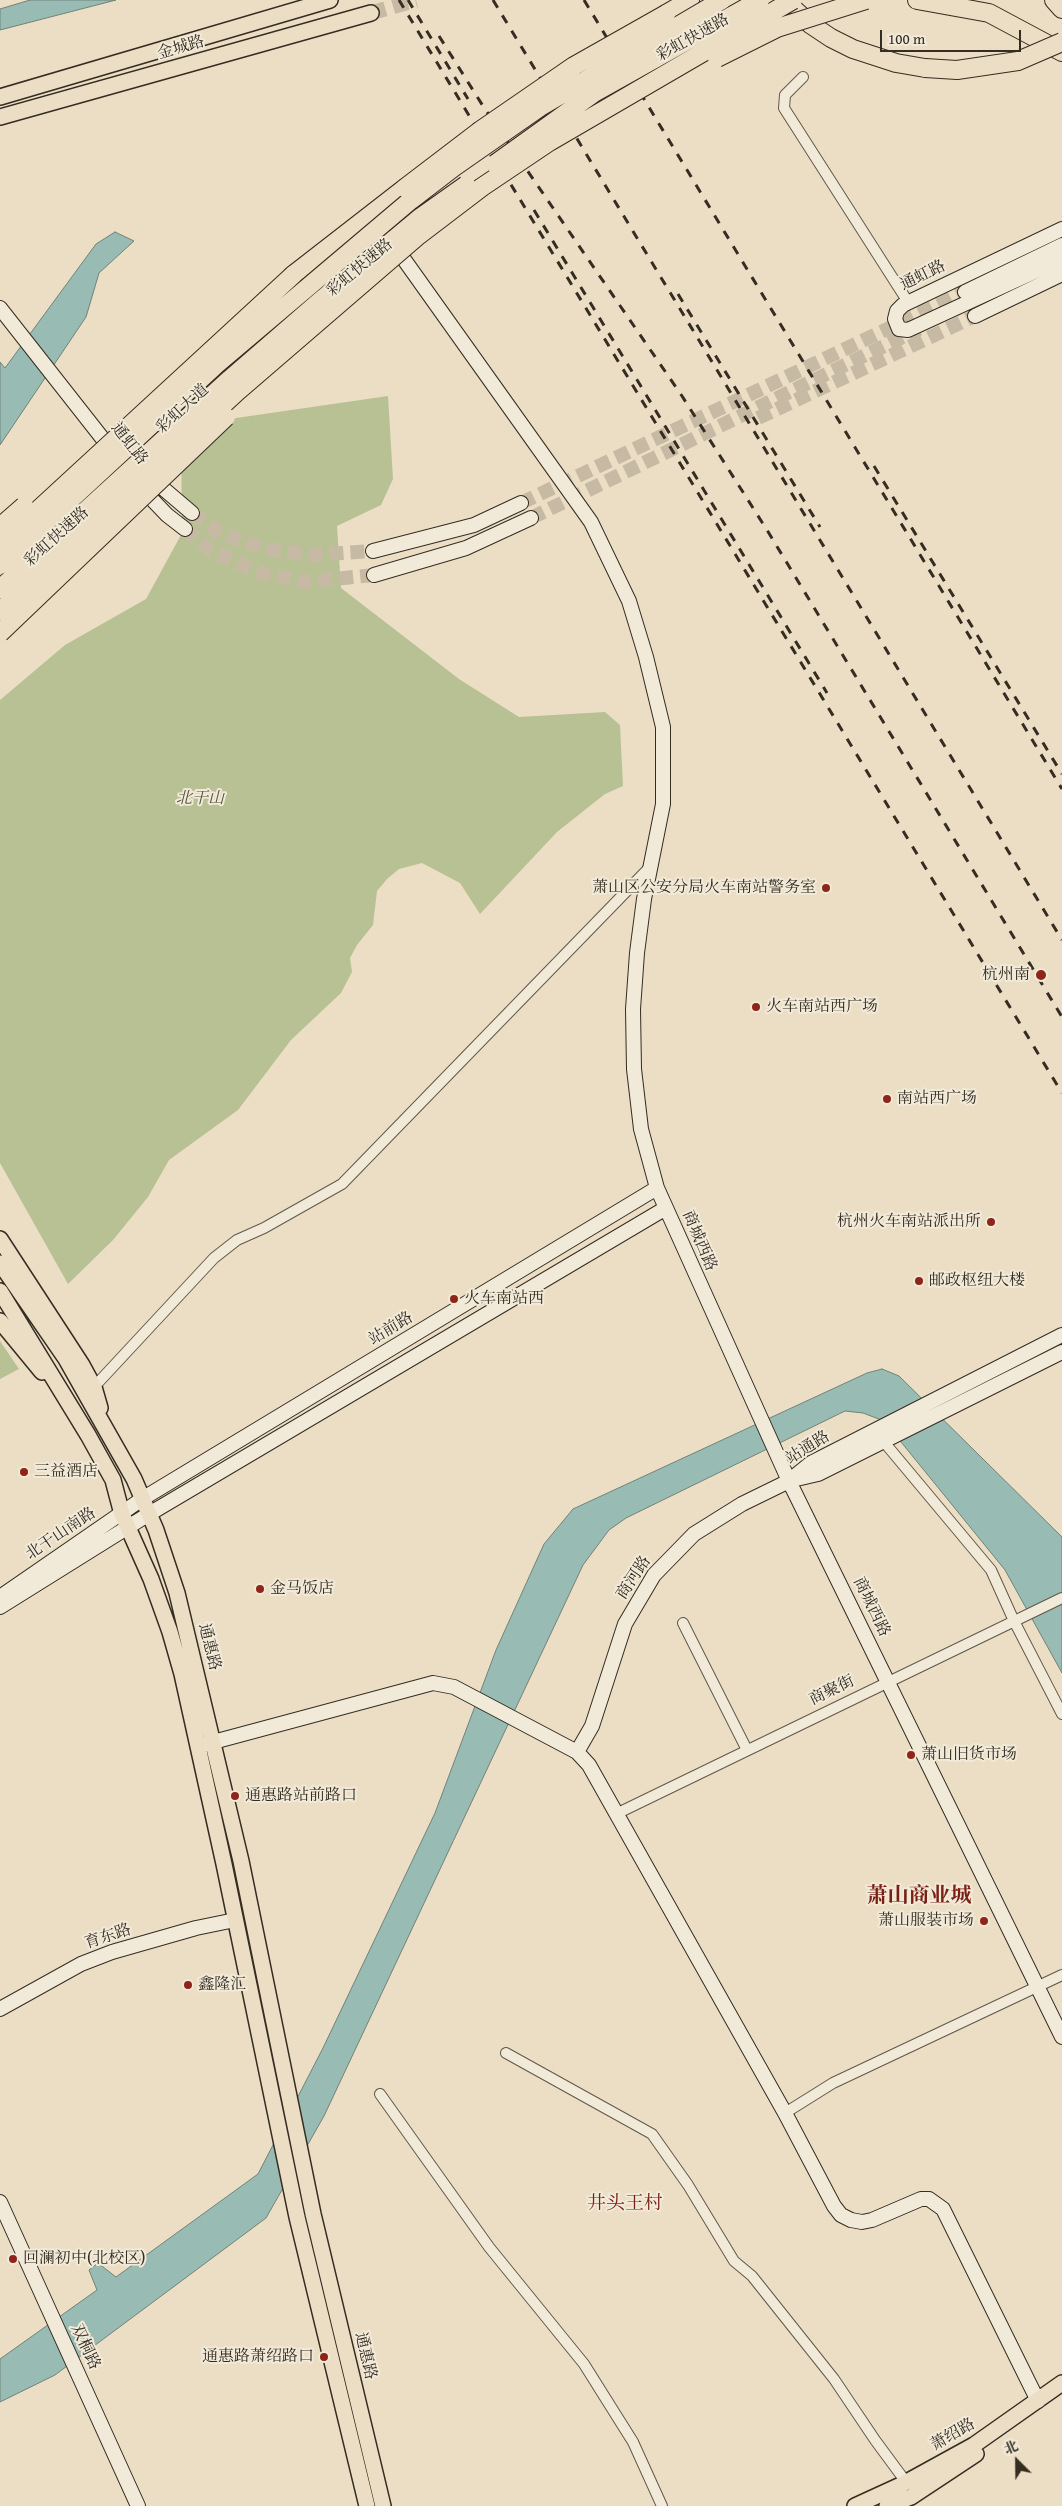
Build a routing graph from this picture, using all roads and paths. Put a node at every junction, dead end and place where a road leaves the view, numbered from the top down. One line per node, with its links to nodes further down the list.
1 (330, 0): 17 (main road, 金城路)
2 (679, 0): 13 (highway)
3 (690, 0): 13 (highway)
4 (722, 0): 42 (highway, 彩虹快速路, bridge)
5 (760, 0): 44 (highway, 彩虹快速路, bridge)
6 (784, 0): 14 (highway, bridge)
7 (793, 0): 19 (highway, bridge)
8 (866, 0): 19 (highway, bridge)
9 (917, 0): 15 (highway)
10 (1054, 0): 11 (highway)
11 (1062, 9)
12 (371, 13): 18 (main road, 金城路)
13 (666, 14): 26 (highway, bridge)
14 (1062, 42)
15 (1062, 52)
16 (803, 77): 28 (street)
17 (0, 97)
18 (0, 117)
19 (549, 142): 30 (highway, bridge)
20 (376, 222): 23 (main road, 商城西路); 32 (main road, 彩虹大道)
21 (1062, 229): 28 (main road, 通虹路)
22 (1062, 245): 27 (main road)
23 (398, 251): 33 (main road, 彩虹大道); 48 (main road, 商城西路)
24 (1062, 260): 28 (main road, 通虹路)
25 (1062, 274): 31 (main road)
26 (294, 275): 37 (highway, bridge); 39 (highway, bridge)
27 (965, 292)
28 (908, 302)
29 (0, 308): 32 (main road, 通虹路)
30 (331, 312): 46 (highway, bridge); 47 (highway, bridge)
31 (975, 316)
32 (115, 447): 33 (main road, 通虹路); 40 (main road, 彩虹大道)
33 (138, 474): 35 (main road, 通虹路); 38 (main road, 通虹路); 45 (main road, 彩虹大道)
34 (521, 502): 41 (main road)
35 (192, 513)
36 (531, 522): 43 (main road)
37 (0, 527)
38 (185, 529)
39 (0, 545)
40 (0, 551)
41 (373, 551)
42 (0, 565)
43 (374, 575)
44 (0, 589)
45 (0, 602)
46 (0, 611)
47 (0, 633)
48 (650, 867): 49 (main road, 商城西路); 57 (street)
49 (657, 1188): 50 (main road, 商城西路); 62 (main road, 站前路)
50 (666, 1208): 61 (main road, 商城西路); 64 (main road)
51 (0, 1240): 57 (main road)
52 (0, 1263): 58 (main road, 通惠路)
53 (0, 1291): 59 (main road, 通惠路)
54 (0, 1321): 59 (main road)
55 (1062, 1334): 61 (main road, 站通路)
56 (1062, 1352): 60 (main road, 站通路)
57 (94, 1387): 58 (main road)
58 (105, 1429): 62 (main road, 通惠路)
59 (88, 1435): 63 (main road, 通惠路)
60 (884, 1442): 61 (main road, 站通路); 69 (street)
61 (789, 1481): 71 (main road, 商城西路); 76 (main road, 商河路)
62 (142, 1499): 63 (main road, 北干山南路); 64 (main road, 通惠路)
63 (122, 1514): 65 (main road, 通惠路); 66 (main road, 北干山南路)
64 (149, 1514): 65 (main road); 73 (main road, 通惠路)
65 (129, 1529): 68 (main road); 74 (main road, 通惠路)
66 (0, 1597)
67 (1062, 1598): 69 (street, 商聚街)
68 (0, 1607)
69 (1014, 1621): 71 (street, 商聚街); 72 (street)
70 (683, 1623): 75 (street)
71 (887, 1681): 75 (street, 商聚街); 80 (main road, 商城西路)
72 (1062, 1714)
73 (212, 1742): 74 (main road); 76 (main road); 93 (main road, 通惠路)
74 (196, 1747): 78 (main road, 通惠路)
75 (747, 1750): 77 (street, 商聚街)
76 (577, 1752): 77 (main road)
77 (616, 1814): 85 (main road)
78 (235, 1920): 81 (main road, 育东路); 92 (main road, 通惠路)
79 (1062, 1975): 80 (street)
80 (1038, 1987): 82 (main road, 商城西路); 85 (street)
81 (0, 2009)
82 (1062, 2037)
83 (506, 2052): 90 (street)
84 (380, 2094): 94 (street)
85 (785, 2114): 89 (main road)
86 (0, 2202): 91 (main road, 双桐路)
87 (1062, 2383): 89 (main road, 萧绍路)
88 (1062, 2396): 90 (main road)
89 (1038, 2401): 90 (main road, 萧绍路)
90 (909, 2492): 95 (main road, 萧绍路); 96 (main road)
91 (138, 2506)
92 (367, 2506)
93 (383, 2506)
94 (662, 2506)
95 (856, 2506)
96 (887, 2506)

